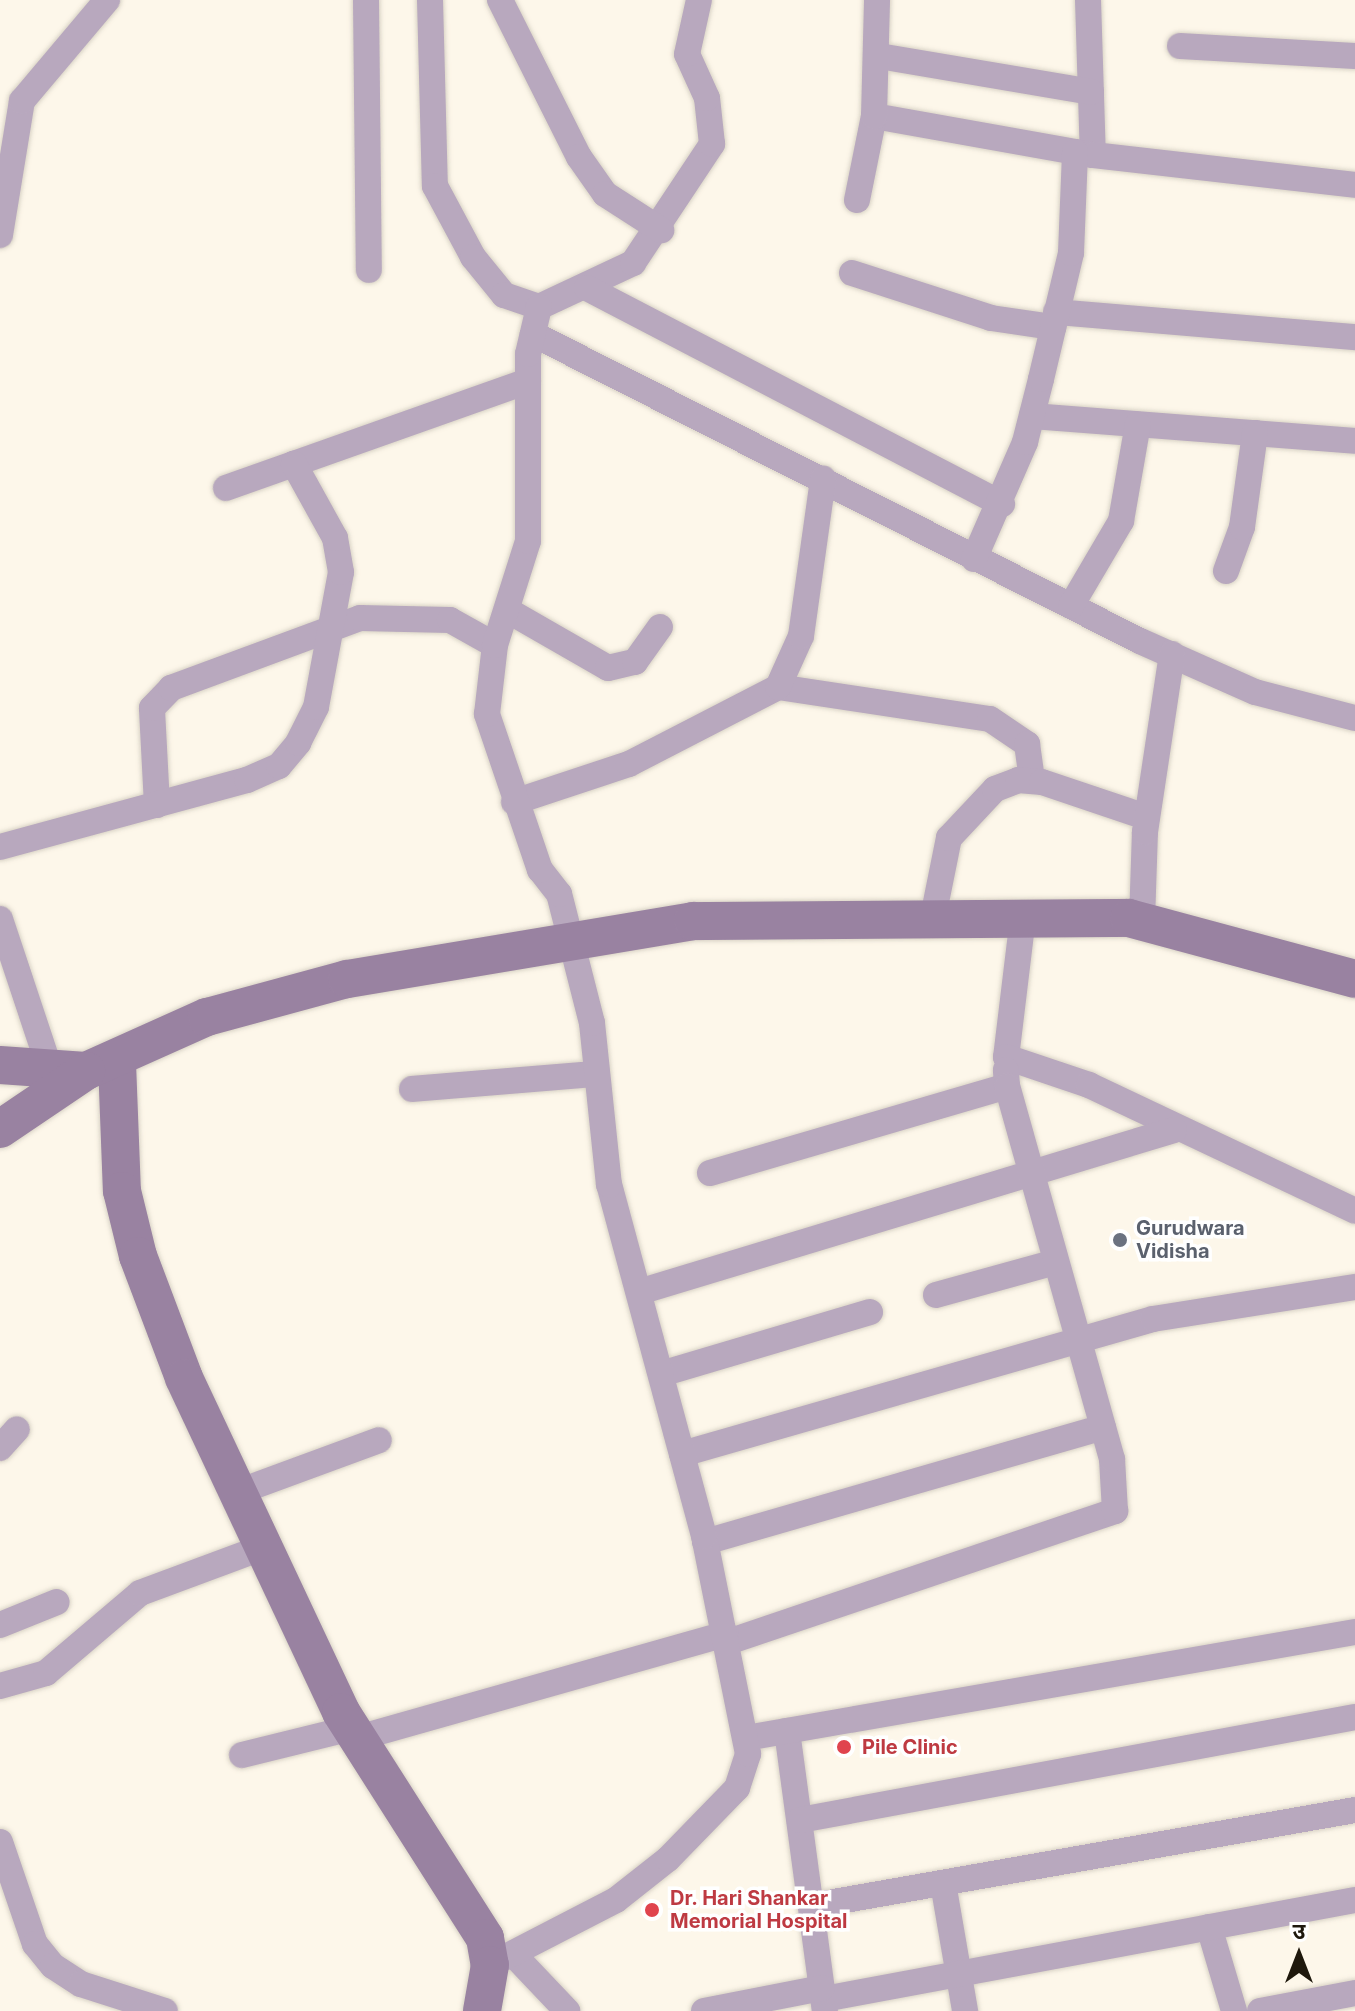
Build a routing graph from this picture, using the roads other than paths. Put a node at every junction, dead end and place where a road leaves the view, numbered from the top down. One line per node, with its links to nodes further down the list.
1 (107, 0): 17 (street)
2 (366, 0): 18 (street)
3 (430, 0): 21 (street)
4 (500, 0): 16 (street)
5 (699, 0): 16 (street)
6 (877, 0): 9 (street)
7 (1088, 0): 11 (street)
8 (1180, 46): 10 (street)
9 (879, 56): 11 (street); 12 (street)
10 (1355, 56)
11 (1091, 92): 13 (street)
12 (874, 116): 13 (street); 15 (street)
13 (1084, 154): 14 (street); 22 (street)
14 (1355, 185)
15 (857, 200)
16 (661, 230): 20 (street)
17 (0, 235)
18 (369, 270)
19 (852, 273): 22 (street)
20 (587, 288): 21 (street); 33 (street)
21 (539, 307): 23 (street)
22 (1055, 320): 24 (street); 26 (street)
23 (533, 334): 25 (street); 31 (street)
24 (1355, 337)
25 (528, 381): 30 (street); 37 (street)
26 (1032, 416): 27 (street); 33 (street)
27 (1138, 424): 28 (street); 36 (street)
28 (1255, 433): 29 (street); 35 (street)
29 (1355, 441)
30 (294, 464): 32 (street); 38 (street)
31 (823, 479): 34 (street); 42 (street)
32 (226, 488)
33 (1002, 504): 34 (street)
34 (974, 559): 36 (street)
35 (1226, 571)
36 (1071, 606): 41 (street)
37 (507, 610): 39 (street); 40 (street)
38 (330, 625): 40 (street); 46 (street); 46 (street)
39 (660, 627)
40 (495, 645): 45 (street)
41 (1172, 654): 43 (street); 47 (street)
42 (778, 687): 44 (street); 45 (street)
43 (1355, 718)
44 (1032, 781): 47 (street); 49 (street)
45 (514, 802): 53 (street)
46 (157, 805): 48 (street)
47 (1146, 817): 52 (street)
48 (0, 847)
49 (933, 917): 50 (street); 53 (street)
50 (1023, 917): 52 (street); 55 (street)
51 (0, 919): 57 (street)
52 (1142, 921): 54 (street)
53 (569, 937): 57 (street); 58 (street)
54 (1355, 979)
55 (1006, 1057): 59 (street); 62 (street)
56 (0, 1065): 57 (street)
57 (84, 1068): 61 (street); 76 (street)
58 (596, 1074): 60 (street); 68 (street)
59 (1007, 1086): 63 (street); 64 (street)
60 (412, 1089)
61 (0, 1129)
62 (1174, 1130): 64 (street); 65 (street)
63 (710, 1173)
64 (1032, 1176): 66 (street); 68 (street)
65 (1355, 1211)
66 (1056, 1262): 69 (street); 71 (street)
67 (1355, 1287): 71 (street)
68 (639, 1292): 72 (street)
69 (936, 1295)
70 (870, 1312): 72 (street)
71 (1079, 1342): 73 (street); 75 (street)
72 (661, 1374): 75 (street)
73 (1103, 1427): 77 (street); 82 (street)
74 (379, 1440): 76 (street)
75 (682, 1454): 77 (street)
76 (238, 1492): 78 (street)
77 (705, 1542): 82 (street)
78 (264, 1547): 83 (street); 86 (street)
79 (57, 1602): 80 (street)
80 (0, 1625)
81 (1355, 1632): 85 (street)
82 (727, 1638): 86 (street); 87 (street)
83 (0, 1686)
84 (1355, 1717): 90 (street)
85 (787, 1731): 87 (street); 90 (street)
86 (355, 1733): 88 (street); 96 (street)
87 (746, 1738): 96 (street)
88 (242, 1755)
89 (1355, 1810): 92 (street)
90 (800, 1820): 94 (street)
91 (0, 1842): 100 (street)
92 (943, 1883): 94 (street); 97 (street)
93 (1355, 1900): 95 (street)
94 (811, 1906): 99 (street)
95 (1209, 1927): 97 (street); 105 (street)
96 (501, 1960): 101 (street); 102 (street)
97 (958, 1974): 99 (street); 104 (street)
98 (1355, 1993): 106 (street)
99 (824, 1999): 103 (street)
100 (165, 2011)
101 (482, 2011)
102 (567, 2011)
103 (704, 2011)
104 (965, 2011)
105 (1234, 2011)
106 (1260, 2011)

